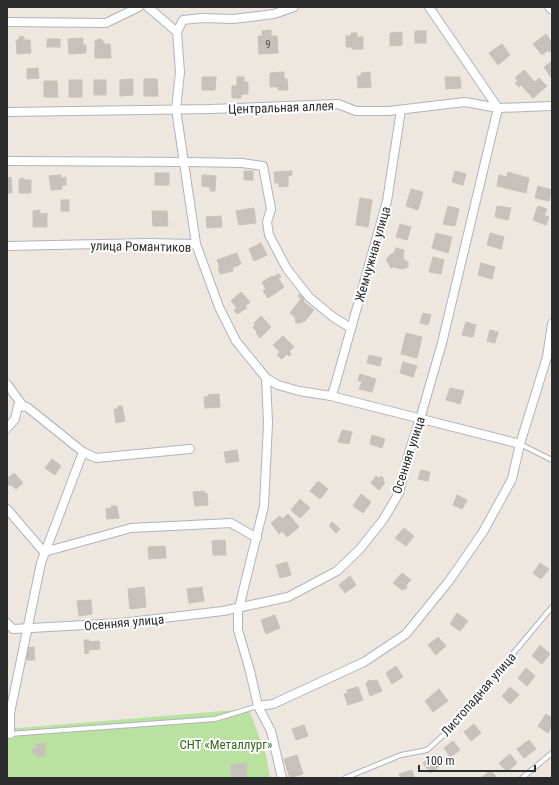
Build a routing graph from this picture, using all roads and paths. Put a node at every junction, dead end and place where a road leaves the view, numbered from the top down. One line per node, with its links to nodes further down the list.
1 (139, 7): 8 (street)
2 (148, 7): 9 (street)
3 (294, 7): 7 (street)
4 (429, 7): 11 (street)
5 (549, 7): 6 (street)
6 (552, 10)
7 (275, 11): 9 (street)
8 (7, 22)
9 (177, 32): 12 (street)
10 (552, 106): 11 (street, Центральная аллея)
11 (498, 108): 13 (street, Центральная аллея); 25 (street, Осенняя улица)
12 (176, 109): 13 (street, Центральная аллея); 14 (street, Центральная аллея); 16 (street)
13 (401, 110): 20 (street, Жемчужная улица)
14 (7, 112)
15 (7, 161): 16 (street)
16 (185, 162): 17 (street); 20 (street)
17 (196, 244): 18 (street, улица Романтиков); 21 (street, улица Романтиков)
18 (7, 246)
19 (552, 324): 27 (street)
20 (351, 328): 23 (street, Жемчужная улица)
21 (266, 378): 23 (street); 32 (street)
22 (7, 384): 24 (street)
23 (331, 396): 25 (street)
24 (23, 406): 26 (street); 29 (street)
25 (420, 419): 27 (street); 35 (street, Осенняя улица)
26 (7, 428)
27 (520, 444): 30 (lane); 38 (street)
28 (190, 449): 29 (street)
29 (83, 452): 33 (street)
30 (552, 460)
31 (7, 509): 33 (street)
32 (257, 538): 33 (street); 35 (street)
33 (46, 552): 37 (street)
34 (552, 607): 42 (lane, Листопадная улица)
35 (240, 608): 37 (street, Осенняя улица); 38 (street)
36 (7, 623): 37 (street, Осенняя улица)
37 (29, 628): 39 (street)
38 (258, 706): 39 (lane); 41 (street)
39 (9, 734)
40 (552, 753): 43 (lane)
41 (282, 778)
42 (345, 778)
43 (522, 778)

